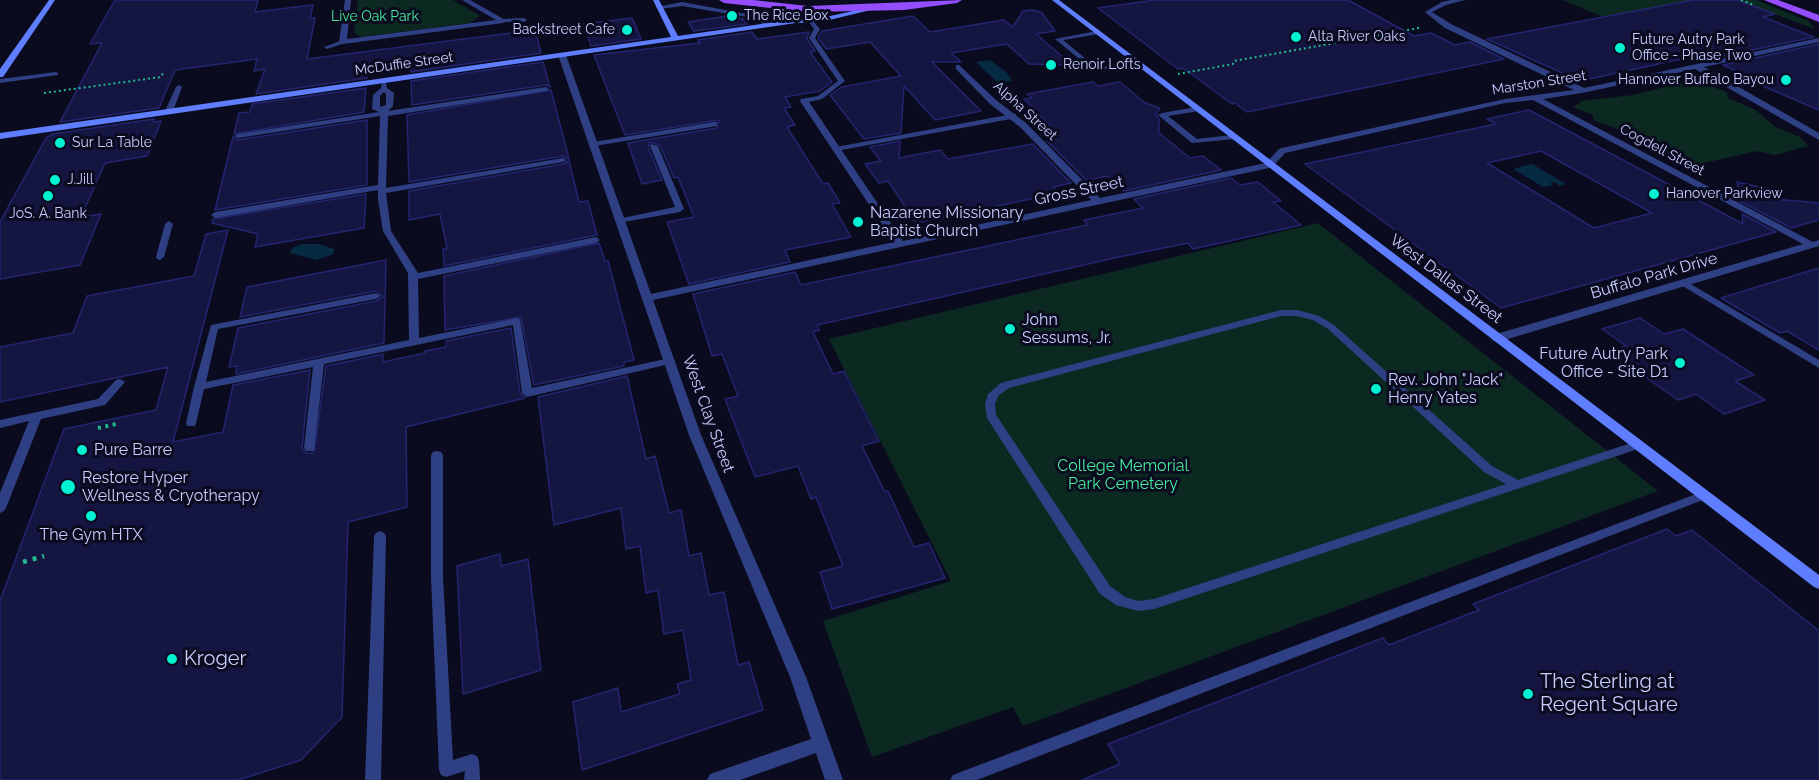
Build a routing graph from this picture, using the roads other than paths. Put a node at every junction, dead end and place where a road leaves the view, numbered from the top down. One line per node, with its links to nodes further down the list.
1 (52, 0): 30 (main road)
2 (348, 0): 23 (street)
3 (465, 0): 17 (street)
4 (724, 0): 12 (main road)
5 (916, 0): 12 (main road)
6 (957, 0): 12 (main road)
7 (1055, 0): 20 (main road, West Dallas Street)
8 (1462, 0): 14 (lane)
9 (1769, 0): 15 (main road)
10 (1797, 0): 13 (main road)
11 (658, 3): 19 (lane); 21 (main road)
12 (878, 8): 18 (main road, McDuffie Street)
13 (1819, 8)
14 (1428, 12): 36 (street)
15 (1819, 19)
16 (524, 20): 17 (lane)
17 (503, 21): 23 (street)
18 (811, 21): 19 (main road, McDuffie Street); 32 (lane)
19 (766, 26): 21 (main road, McDuffie Street)
20 (1097, 33): 26 (main road, West Dallas Street); 26 (lane)
21 (676, 39): 25 (main road, McDuffie Street)
22 (1819, 40): 27 (street, Marston Street)
23 (343, 42): 24 (lane)
24 (327, 47)
25 (562, 55): 33 (main road, McDuffie Street); 49 (street, West Clay Street)
26 (1136, 63): 40 (main road, West Dallas Street)
27 (1696, 66): 36 (street, Marston Street); 48 (street)
28 (959, 67): 43 (street, Alpha Street)
29 (56, 74): 31 (lane)
30 (0, 75)
31 (0, 81)
32 (837, 84): 37 (lane); 39 (lane)
33 (384, 85): 41 (main road, McDuffie Street); 42 (lane); 42 (lane)
34 (179, 87): 41 (lane)
35 (546, 89): 42 (lane)
36 (1582, 91): 38 (street, Marston Street)
37 (844, 92)
38 (1532, 96): 53 (street, Marston Street); 61 (street, Cogdell Street)
39 (804, 101): 51 (street)
40 (1196, 109): 47 (main road, West Dallas Street); 47 (lane)
41 (170, 111): 45 (main road, McDuffie Street)
42 (384, 112): 46 (lane); 54 (lane)
43 (1013, 116): 51 (lane); 55 (street, Alpha Street)
44 (714, 124): 49 (lane)
45 (0, 135)
46 (238, 136)
47 (1232, 137): 53 (main road, West Dallas Street)
48 (1819, 137)
49 (594, 144): 57 (street, West Clay Street)
50 (654, 146): 57 (lane)
51 (836, 149): 60 (street)
52 (563, 160): 54 (lane)
53 (1269, 165): 55 (street, Gross Street); 67 (main road, West Dallas Street)
54 (382, 189): 56 (lane); 63 (lane)
55 (1098, 202): 60 (street, Gross Street)
56 (215, 215)
57 (621, 221): 66 (street, West Clay Street)
58 (169, 224): 62 (lane)
59 (596, 240): 63 (lane)
60 (900, 244): 66 (street, Gross Street)
61 (1815, 244): 64 (street, Buffalo Park Drive)
62 (160, 257)
63 (413, 277): 68 (lane)
64 (1684, 283): 67 (street, Buffalo Park Drive); 71 (lane)
65 (376, 296): 73 (lane)
66 (649, 298): 69 (street, West Clay Street)
67 (1497, 338): 77 (main road, West Dallas Street)
68 (414, 342): 69 (lane); 70 (lane)
69 (670, 361): 85 (street, West Clay Street)
70 (319, 362): 73 (lane); 78 (lane)
71 (1819, 365)
72 (120, 382): 74 (lane)
73 (200, 387): 75 (lane)
74 (36, 417): 76 (lane); 82 (lane)
75 (191, 423)
76 (0, 424)
77 (1637, 445): 80 (lane); 81 (main road, West Dallas Street)
78 (310, 448)
79 (437, 455): 87 (lane)
80 (1517, 484): 80 (lane)
81 (1704, 495): 84 (main road, West Dallas Street); 90 (lane)
82 (0, 508)
83 (380, 536): 86 (lane)
84 (1819, 583)
85 (821, 744): 88 (street); 89 (street, West Clay Street)
86 (373, 780)
87 (472, 780)
88 (716, 780)
89 (834, 780)
90 (958, 780)

